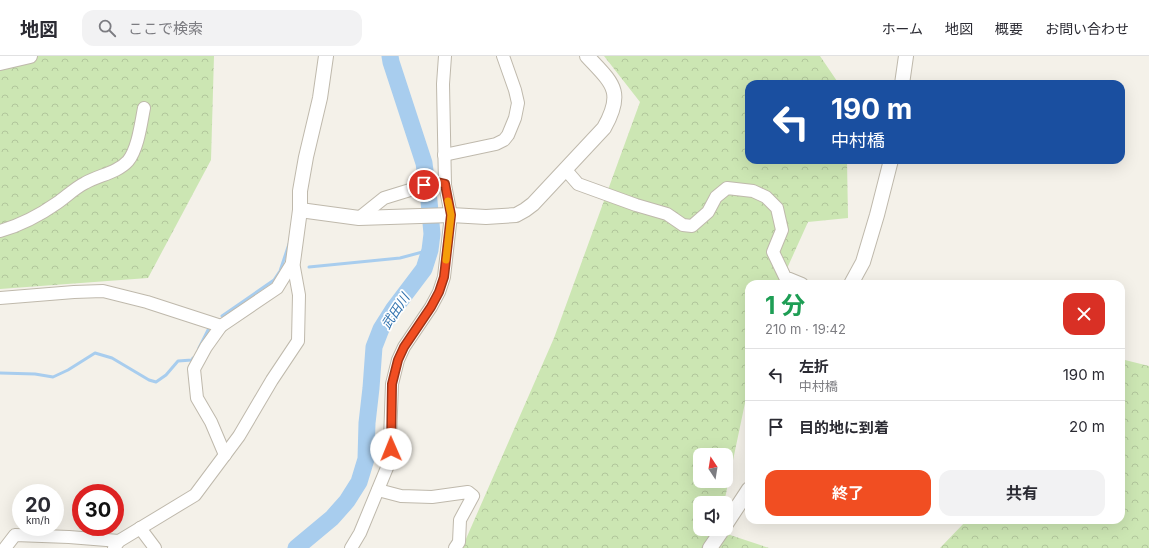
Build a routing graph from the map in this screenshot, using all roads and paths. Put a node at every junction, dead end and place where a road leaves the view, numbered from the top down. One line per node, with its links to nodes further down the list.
1 (30, 56): 7 (street)
2 (326, 56): 14 (street)
3 (445, 56): 10 (street)
4 (503, 56): 10 (street)
5 (587, 56): 12 (street)
6 (906, 56): 8 (street)
7 (0, 62)
8 (903, 80)
9 (144, 108): 17 (street)
10 (444, 155): 13 (street)
11 (890, 164): 20 (street)
12 (565, 170): 15 (street); 19 (street)
13 (440, 183): 15 (street); 16 (street)
14 (300, 210): 16 (street); 18 (street)
15 (447, 215): 16 (street); 24 (street)
16 (360, 218)
17 (0, 231)
18 (293, 262): 22 (street); 23 (street)
19 (793, 280)
20 (853, 280)
21 (0, 298): 22 (street)
22 (221, 326): 23 (street)
23 (225, 455): 27 (street)
24 (378, 490): 32 (street); 33 (street)
25 (745, 495): 26 (street)
26 (733, 513)
27 (140, 528): 29 (street); 31 (street)
28 (718, 536): 34 (street)
29 (117, 544): 30 (street)
30 (5, 548)
31 (155, 548)
32 (351, 548)
33 (455, 548)
34 (710, 548)

